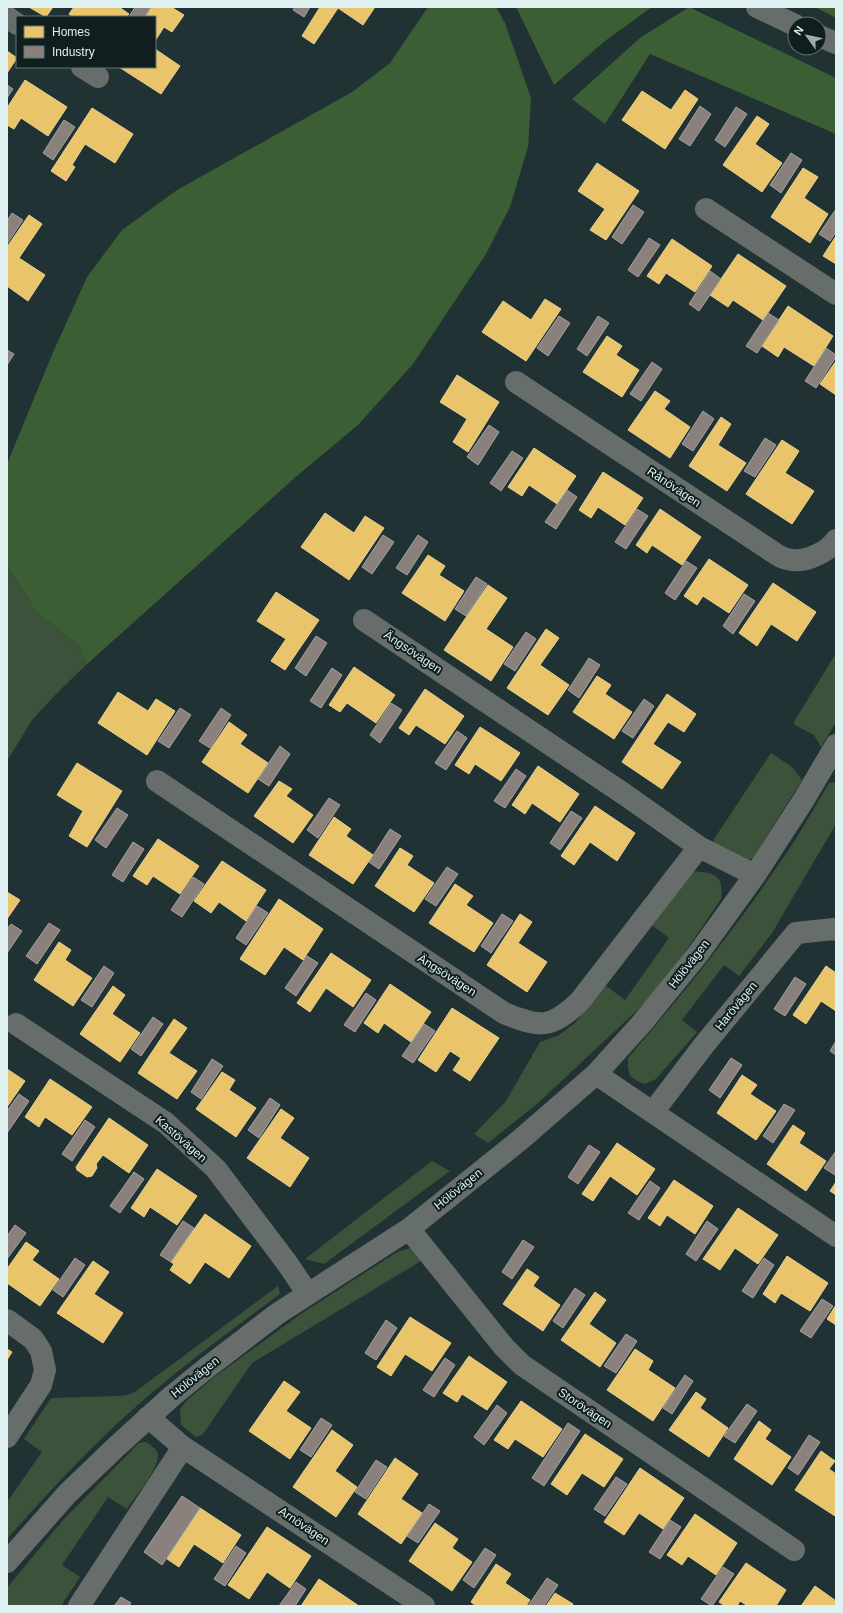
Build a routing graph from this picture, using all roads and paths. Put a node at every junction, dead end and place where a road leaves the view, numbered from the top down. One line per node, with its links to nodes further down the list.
1 (757, 7): 3 (street)
2 (7, 17): 4 (street)
3 (787, 21)
4 (16, 23)
5 (706, 209): 6 (street)
6 (836, 294)
7 (516, 382): 8 (street, Rånövägen)
8 (836, 540)
9 (364, 620): 12 (street, Ängsövägen)
10 (836, 745): 13 (street, Hölövägen)
11 (157, 781): 12 (street, Ängsövägen)
12 (699, 847): 13 (street, Ängsövägen)
13 (755, 875): 16 (street, Hölövägen)
14 (836, 930): 17 (street, Harövägen)
15 (16, 1024): 20 (street, Kastövägen)
16 (596, 1074): 17 (street); 18 (street, Hölövägen)
17 (653, 1112): 19 (street)
18 (409, 1229): 20 (street, Hölövägen); 25 (street, Storövägen)
19 (836, 1236)
20 (308, 1294): 22 (street, Hölövägen)
21 (7, 1320): 23 (street)
22 (148, 1417): 24 (street, Arnövägen); 26 (street, Hölövägen)
23 (7, 1437)
24 (184, 1447): 27 (street); 28 (street, Arnövägen)
25 (794, 1550)
26 (7, 1562)
27 (79, 1606)
28 (424, 1606)

